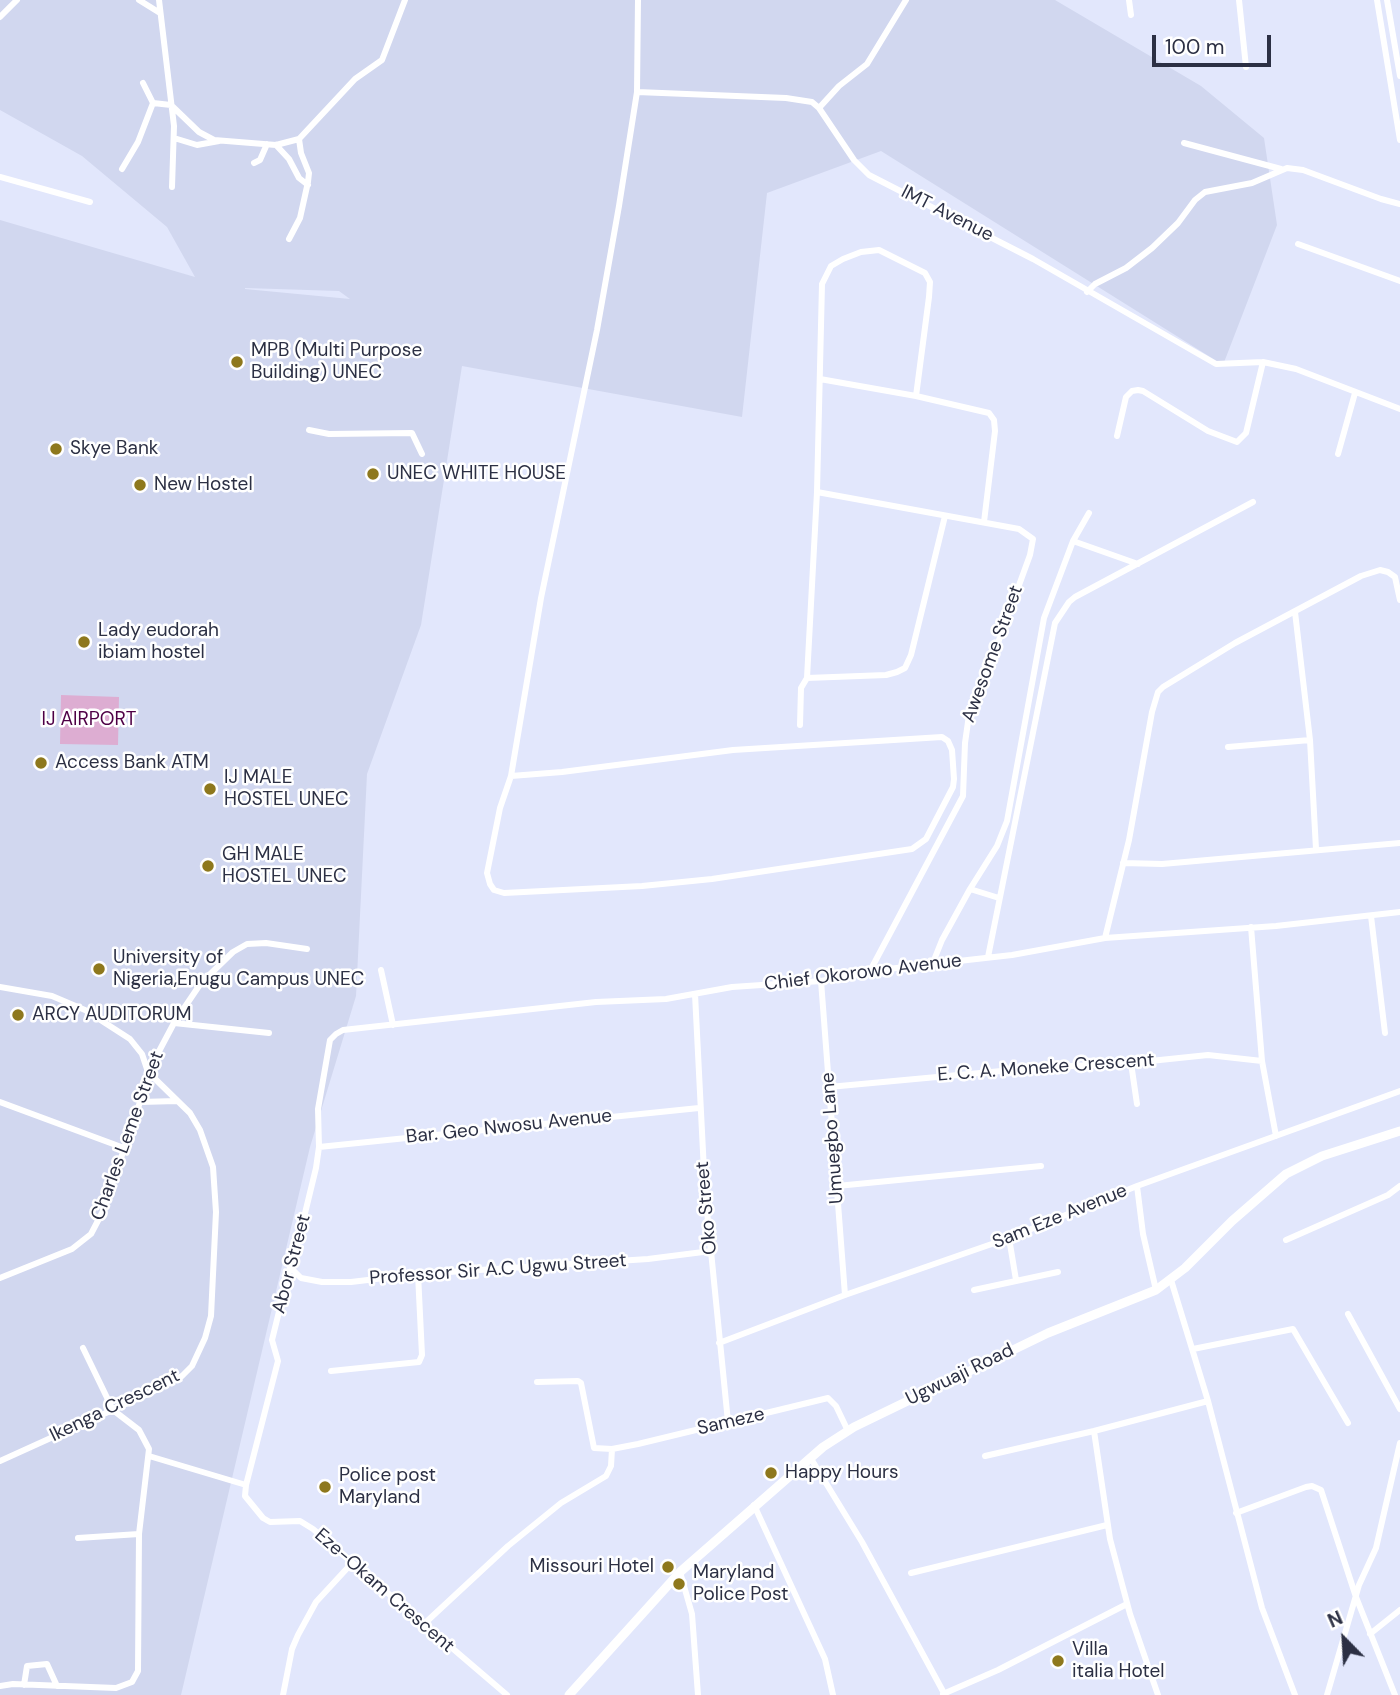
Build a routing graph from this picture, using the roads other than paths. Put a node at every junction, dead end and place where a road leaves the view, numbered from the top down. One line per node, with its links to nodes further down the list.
1 (17, 0): 13 (street)
2 (139, 0): 11 (street)
3 (159, 0): 11 (street)
4 (405, 0): 24 (street)
5 (638, 0): 19 (street)
6 (906, 0): 22 (street)
7 (1129, 0): 12 (street)
8 (1239, 0): 14 (street)
9 (1377, 0): 18 (street)
10 (1387, 0): 15 (street)
11 (160, 13): 21 (street)
12 (1131, 15)
13 (0, 18)
14 (1246, 67)
15 (1400, 76)
16 (143, 83): 20 (street)
17 (1400, 88): 18 (street)
18 (1391, 89): 25 (street)
19 (637, 92): 22 (street); 64 (street)
20 (153, 103): 21 (street); 31 (street)
21 (171, 105): 23 (street); 26 (street)
22 (819, 108): 41 (street, IMT Avenue)
23 (174, 138): 26 (street); 35 (street)
24 (299, 139): 29 (street); 34 (street)
25 (1400, 140)
26 (220, 141): 28 (street)
27 (1184, 143): 32 (street)
28 (267, 144): 29 (street); 30 (street)
29 (276, 145): 34 (street)
30 (254, 163)
31 (122, 169)
32 (1280, 169): 37 (street); 41 (street)
33 (0, 177): 36 (street)
34 (308, 185): 38 (street)
35 (172, 187)
36 (90, 202)
37 (1400, 204)
38 (289, 239)
39 (1298, 244): 40 (street)
40 (1400, 281)
41 (1087, 292): 42 (street, IMT Avenue)
42 (1263, 362): 44 (street, IMT Avenue); 48 (street)
43 (820, 379): 45 (street); 45 (street); 51 (street)
44 (1355, 393): 46 (street, IMT Avenue); 50 (street)
45 (916, 396): 55 (street)
46 (1400, 409)
47 (309, 430): 49 (street)
48 (1117, 436)
49 (422, 454)
50 (1338, 454)
51 (817, 492): 54 (street, Awesome Street); 60 (street)
52 (1253, 502): 57 (street)
53 (1089, 513): 56 (street)
54 (945, 516): 55 (street, Awesome Street); 60 (street)
55 (984, 522): 78 (street, Awesome Street)
56 (1073, 541): 57 (street); 68 (street)
57 (1139, 564): 69 (street)
58 (1400, 600): 59 (street)
59 (1295, 612): 62 (street); 67 (street)
60 (807, 678): 61 (street)
61 (800, 725)
62 (1310, 740): 63 (street); 66 (street)
63 (1228, 747)
64 (511, 776): 64 (street)
65 (1400, 842): 66 (street)
66 (1316, 849): 67 (street)
67 (1123, 863): 73 (street)
68 (970, 888): 69 (street); 76 (street)
69 (999, 898): 75 (street)
70 (1400, 912): 71 (street, Chief Okorowo Avenue)
71 (1371, 916): 72 (street, Chief Okorowo Avenue); 85 (street)
72 (1251, 927): 73 (street, Chief Okorowo Avenue); 87 (street)
73 (1105, 938): 75 (street, Chief Okorowo Avenue)
74 (307, 949): 82 (street, Charles Leme Street)
75 (988, 957): 76 (street, Chief Okorowo Avenue)
76 (932, 965): 78 (street, Chief Okorowo Avenue)
77 (381, 970): 83 (street)
78 (870, 971): 79 (street, Chief Okorowo Avenue)
79 (821, 981): 81 (street, Chief Okorowo Avenue); 90 (street, Umuegbo Lane)
80 (0, 987): 89 (street, Ikenga Crescent)
81 (695, 994): 83 (street, Chief Okorowo Avenue); 96 (street, Oko Street)
82 (174, 1023): 84 (street); 89 (street, Charles Leme Street)
83 (393, 1025): 86 (street, Chief Okorowo Avenue)
84 (269, 1033)
85 (1385, 1033)
86 (330, 1040): 99 (street, Abor Street)
87 (1262, 1061): 88 (street, E. C. A. Moneke Crescent); 98 (street)
88 (1131, 1063): 90 (street, E. C. A. Moneke Crescent); 95 (street)
89 (148, 1072): 92 (street, Ikenga Crescent); 94 (street, Charles Leme Street)
90 (829, 1087): 102 (street, Umuegbo Lane)
91 (1400, 1091): 98 (street, Sam Eze Avenue)
92 (177, 1101): 94 (street); 125 (street, Ikenga Crescent)
93 (0, 1102): 100 (street)
94 (140, 1102): 100 (street, Charles Leme Street)
95 (1137, 1104)
96 (699, 1108): 99 (street, Bar. Geo Nwosu Avenue); 107 (street, Oko Street)
97 (1400, 1132): 113 (main road, Ugwuaji Road)
98 (1276, 1136): 103 (street, Sam Eze Avenue)
99 (319, 1147): 108 (street, Abor Street)
100 (124, 1148): 111 (street, Charles Leme Street)
101 (1041, 1166): 102 (street)
102 (837, 1186): 116 (street, Umuegbo Lane)
103 (1136, 1186): 105 (street, Sam Eze Avenue); 115 (street)
104 (1400, 1186): 106 (street)
105 (1009, 1238): 112 (street); 116 (street, Sam Eze Avenue)
106 (1286, 1240)
107 (711, 1251): 110 (street, Professor Sir A.C Ugwu Street); 118 (street, Oko Street)
108 (290, 1267): 110 (street, Professor Sir A.C Ugwu Street); 136 (street, Abor Street)
109 (1058, 1272): 112 (street)
110 (418, 1274): 121 (street)
111 (0, 1278)
112 (1016, 1280): 114 (street)
113 (1171, 1280): 115 (main road, Ugwuaji Road); 120 (street)
114 (974, 1290)
115 (1156, 1290): 128 (main road, Ugwuaji Road)
116 (845, 1295): 118 (street, Sam Eze Avenue)
117 (1348, 1314): 124 (street)
118 (719, 1343): 126 (street, Oko Street)
119 (83, 1348): 125 (street)
120 (1193, 1349): 123 (street); 127 (street)
121 (331, 1371)
122 (537, 1382): 131 (street, Sameze)
123 (1208, 1401): 129 (street); 138 (street)
124 (1400, 1409)
125 (113, 1410): 132 (street); 135 (street, Ikenga Crescent)
126 (728, 1422): 128 (street, Sameze); 131 (street, Sameze)
127 (1348, 1423)
128 (848, 1431): 134 (main road, Ugwuaji Road)
129 (1094, 1431): 133 (street); 139 (street)
130 (1400, 1443): 145 (street)
131 (612, 1449): 148 (street)
132 (149, 1456): 136 (street); 140 (street)
133 (985, 1456)
134 (810, 1457): 137 (main road, Ugwuaji Road); 158 (street)
135 (0, 1461)
136 (246, 1485): 142 (street, Eze-Okam Crescent)
137 (754, 1505): 143 (main road, Ugwuaji Road); 157 (street)
138 (1236, 1513): 145 (street); 160 (street)
139 (1107, 1525): 144 (street); 146 (street)
140 (139, 1534): 141 (street); 152 (street)
141 (78, 1538)
142 (352, 1563): 148 (street, Eze-Okam Crescent); 153 (street)
143 (680, 1572): 155 (main road, Ugwuaji Road); 156 (street)
144 (911, 1573)
145 (1356, 1597): 149 (street); 161 (street)
146 (1127, 1604): 158 (street); 159 (street)
147 (1400, 1610): 149 (street)
148 (424, 1624): 154 (street, Eze-Okam Crescent)
149 (1370, 1634): 162 (street)
150 (24, 1685): 151 (street); 152 (street); 152 (street)
151 (0, 1686)
152 (57, 1686)
153 (283, 1695)
154 (507, 1695)
155 (569, 1695)
156 (698, 1695)
157 (834, 1695)
158 (944, 1695)
159 (1158, 1695)
160 (1295, 1695)
161 (1327, 1695)
162 (1395, 1695)

